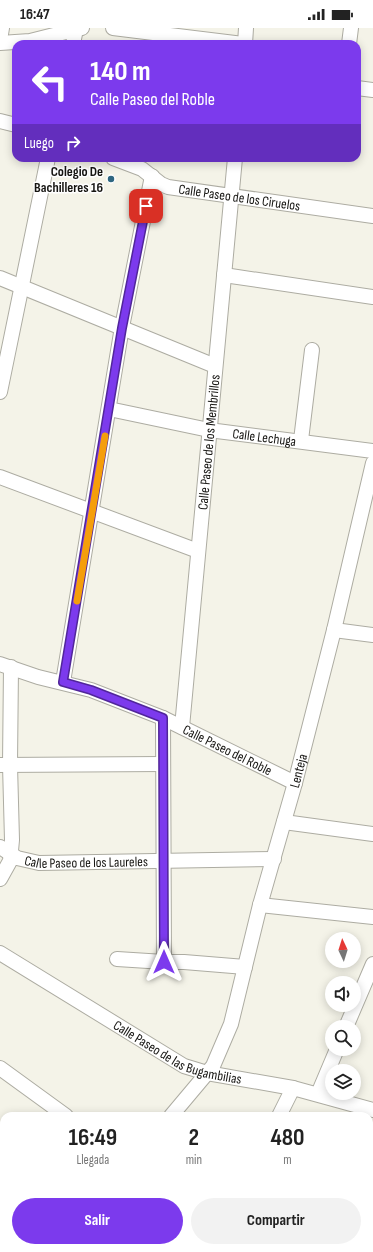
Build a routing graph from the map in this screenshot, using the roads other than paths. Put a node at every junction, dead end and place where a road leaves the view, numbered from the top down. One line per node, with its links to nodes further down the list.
1 (2, 28): 7 (street)
2 (113, 28): 6 (street)
3 (246, 28): 11 (street)
4 (351, 28): 12 (street)
5 (79, 29): 8 (street); 9 (street)
6 (165, 31): 10 (street)
7 (0, 40)
8 (34, 40)
9 (75, 40)
10 (220, 40)
11 (244, 40)
12 (350, 40)
13 (12, 42): 14 (street)
14 (0, 43)
15 (361, 88): 16 (street)
16 (373, 90)
17 (0, 121): 18 (street)
18 (12, 125)
19 (47, 162): 27 (street)
20 (123, 162): 22 (street, Calle Paseo de los Ciruelos)
21 (234, 162): 23 (street, Calle Paseo de los Membrillos)
22 (152, 176): 23 (street, Calle Paseo de los Ciruelos); 29 (street)
23 (231, 196): 24 (street, Calle Paseo de los Ciruelos); 25 (street, Calle Paseo de los Membrillos)
24 (373, 216)
25 (224, 275): 28 (street); 31 (street, Calle Paseo de los Membrillos)
26 (0, 278): 27 (street)
27 (21, 286): 29 (street); 32 (street)
28 (373, 297)
29 (122, 328): 31 (street); 33 (street)
30 (312, 350): 35 (street)
31 (216, 366): 34 (street, Calle Paseo de los Membrillos)
32 (0, 392)
33 (109, 409): 34 (street, Calle Lechuga); 39 (street)
34 (209, 430): 35 (street, Calle Lechuga); 40 (street, Calle Paseo de los Membrillos)
35 (300, 440): 36 (street, Calle Lechuga)
36 (373, 451)
37 (373, 463): 41 (street, Lenteja)
38 (0, 477): 39 (street)
39 (92, 513): 40 (street); 44 (street)
40 (198, 551): 46 (street, Calle Paseo de los Membrillos)
41 (334, 630): 42 (street); 49 (street, Lenteja)
42 (373, 635)
43 (5, 666): 44 (street, Calle Paseo del Roble); 48 (street)
44 (63, 682): 45 (street, Calle Paseo del Roble)
45 (163, 718): 46 (street, Calle Paseo del Roble); 47 (street)
46 (182, 727): 49 (street, Calle Paseo del Roble)
47 (163, 764): 48 (street); 54 (street)
48 (5, 765): 52 (street)
49 (295, 783): 50 (street, Lenteja)
50 (284, 822): 51 (street); 53 (street, Lenteja)
51 (373, 834)
52 (5, 851): 54 (street, Calle Paseo de los Laureles); 55 (street)
53 (274, 859): 54 (street, Calle Paseo de los Laureles); 56 (street, Lenteja)
54 (164, 862): 60 (street)
55 (0, 879)
56 (260, 905): 57 (street); 62 (street, Lenteja)
57 (373, 917)
58 (0, 953): 66 (street, Calle Paseo de las Bugambilias)
59 (117, 959): 60 (street)
60 (164, 962): 62 (street)
61 (373, 964): 63 (street)
62 (245, 967): 66 (street, Lenteja)
63 (349, 1020)
64 (334, 1056): 68 (street)
65 (0, 1068): 70 (street)
66 (207, 1073): 67 (street, Calle Paseo de las Bugambilias); 71 (street, Lenteja)
67 (293, 1088): 68 (street, Calle Paseo de las Bugambilias); 72 (street)
68 (318, 1094): 69 (street, Calle Paseo de las Bugambilias)
69 (373, 1110)
70 (60, 1112)
71 (173, 1112)
72 (282, 1112)

